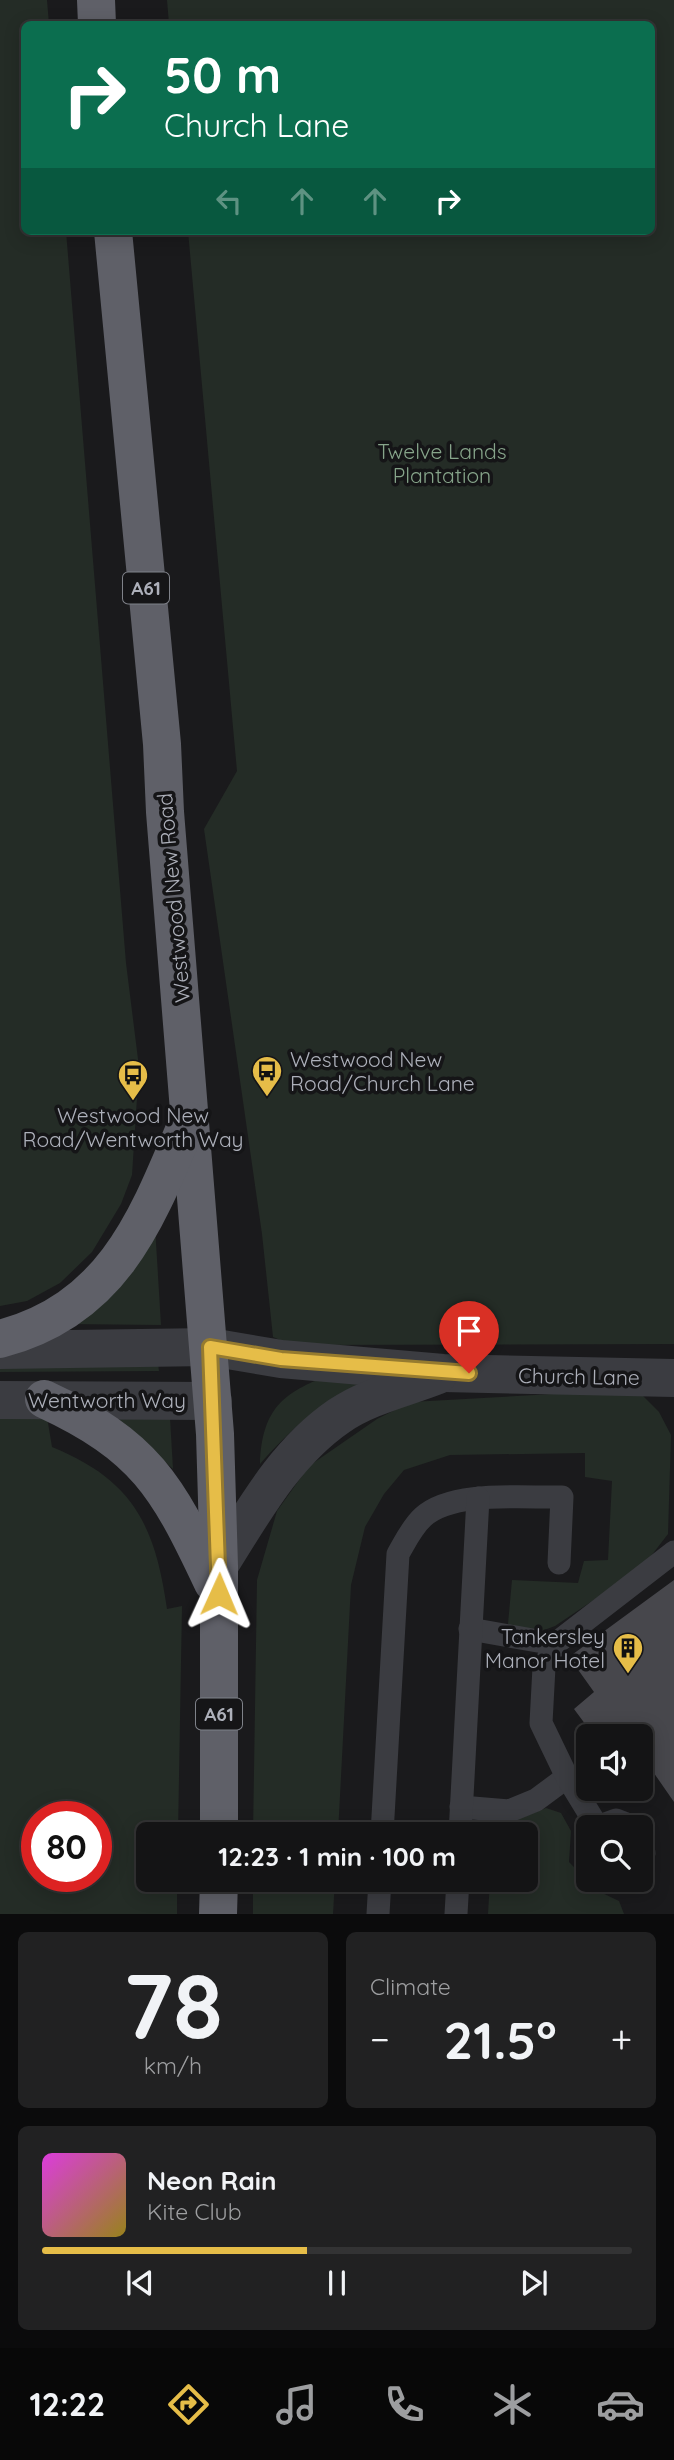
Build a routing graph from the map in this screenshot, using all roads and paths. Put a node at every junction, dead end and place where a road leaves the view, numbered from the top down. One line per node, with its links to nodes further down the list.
1 (96, 0): 2 (highway)
2 (97, 21)
3 (113, 235): 4 (highway, Westwood New Road / A61)
4 (191, 1113): 5 (highway); 6 (highway, Westwood New Road / A61)
5 (0, 1339)
6 (210, 1347): 7 (street); 8 (street, Church Lane); 12 (highway, Westwood New Road / A61)
7 (0, 1350)
8 (443, 1373): 9 (street, Church Lane); 16 (street, Church Lane)
9 (674, 1378)
10 (44, 1399): 11 (street, Wentworth Way); 12 (street, Wentworth Way); 16 (highway)
11 (0, 1400)
12 (213, 1401): 16 (highway, Westwood New Road / A61)
13 (478, 1498): 15 (lane); 17 (lane); 23 (lane)
14 (674, 1552): 18 (lane)
15 (559, 1563)
16 (219, 1580): 22 (highway, Westwood New Road / A61)
17 (470, 1629): 18 (lane); 20 (lane)
18 (555, 1644): 19 (lane)
19 (567, 1777): 20 (lane); 21 (lane)
20 (461, 1807): 24 (lane)
21 (590, 1815)
22 (219, 1822)
23 (383, 1822)
24 (460, 1822)
25 (219, 1892): 28 (highway)
26 (379, 1892): 29 (lane)
27 (457, 1892): 30 (lane)
28 (218, 1914)
29 (377, 1914)
30 (456, 1914)

